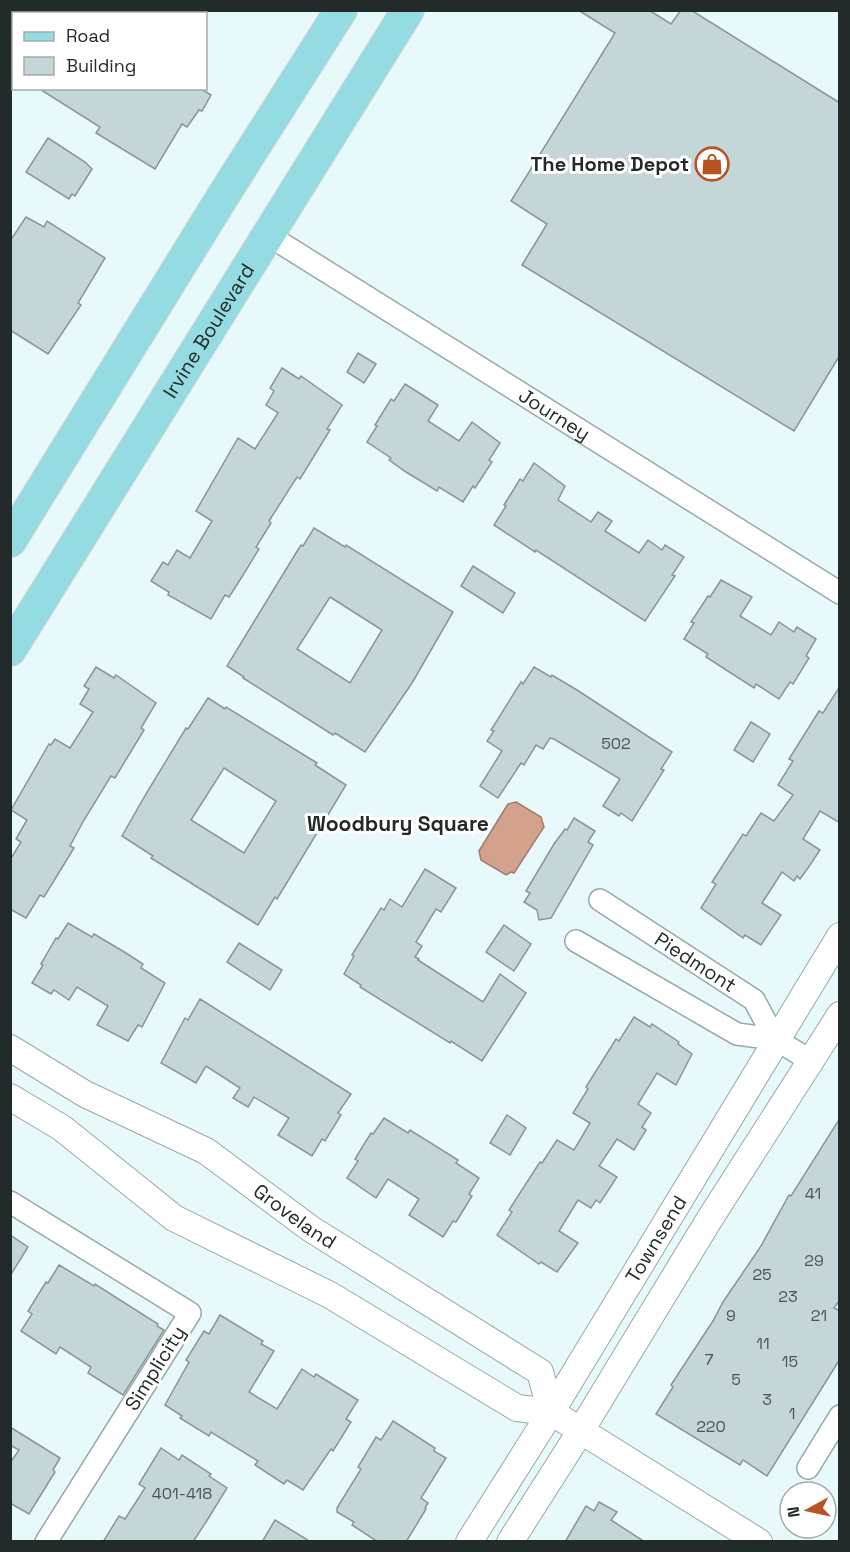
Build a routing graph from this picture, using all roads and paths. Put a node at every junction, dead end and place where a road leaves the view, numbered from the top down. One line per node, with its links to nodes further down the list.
1 (340, 10): 4 (main road)
2 (408, 10): 3 (main road, Irvine Boulevard)
3 (268, 235): 5 (street, Journey); 6 (main road, Irvine Boulevard)
4 (10, 541)
5 (840, 593)
6 (10, 650)
7 (600, 900): 11 (street, Piedmont)
8 (840, 936): 11 (street, Townsend)
9 (576, 941): 11 (street, Piedmont)
10 (840, 1015): 13 (street, Townsend)
11 (776, 1039): 13 (street, Piedmont); 16 (street, Townsend)
12 (10, 1048): 16 (street, Groveland)
13 (811, 1061): 18 (street, Townsend)
14 (10, 1097): 16 (street)
15 (10, 1202): 20 (street, Simplicity)
16 (551, 1412): 18 (street); 21 (street, Townsend)
17 (840, 1416): 19 (street)
18 (580, 1432): 22 (street, Townsend); 23 (street)
19 (808, 1468)
20 (46, 1542)
21 (469, 1542)
22 (510, 1542)
23 (759, 1542)

